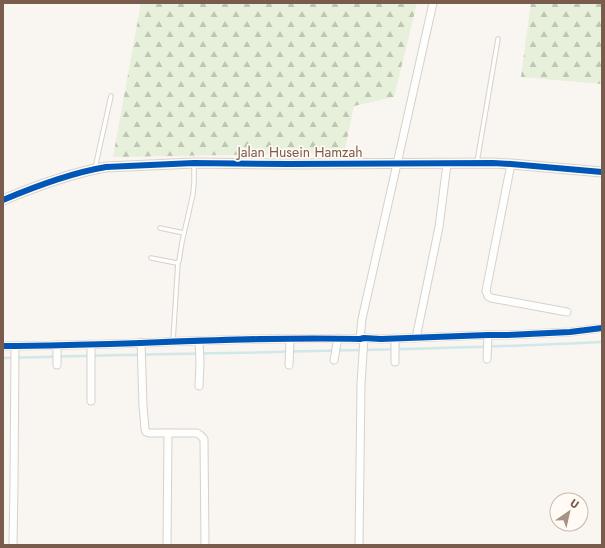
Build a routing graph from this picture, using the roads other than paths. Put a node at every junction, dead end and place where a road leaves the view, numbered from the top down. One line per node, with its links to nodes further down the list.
1 (433, 3): 6 (street)
2 (498, 39): 5 (lane)
3 (111, 96): 9 (lane)
4 (194, 163): 6 (street, Jalan Husein Hamzah); 9 (street, Jalan Husein Hamzah); 13 (lane)
5 (477, 163): 7 (street, Jalan Husein Hamzah); 8 (street, Jalan Husein Hamzah)
6 (398, 164): 7 (street, Jalan Husein Hamzah); 22 (street)
7 (447, 164): 19 (street)
8 (511, 164): 10 (street, Jalan Husein Hamzah); 16 (street)
9 (95, 169): 11 (street, Jalan Husein Hamzah)
10 (602, 172)
11 (3, 200)
12 (160, 228): 13 (lane)
13 (184, 233): 15 (lane)
14 (151, 258): 15 (lane)
15 (178, 262): 24 (lane)
16 (567, 312)
17 (602, 328): 18 (street)
18 (488, 337): 19 (street); 31 (street)
19 (416, 338): 23 (street)
20 (290, 340): 21 (street); 25 (street); 34 (street)
21 (338, 340): 22 (street); 32 (street)
22 (362, 340): 23 (street); 42 (street)
23 (395, 341): 33 (street)
24 (173, 342): 25 (street); 26 (street)
25 (199, 343): 36 (street)
26 (141, 345): 29 (street); 38 (street)
27 (3, 346): 28 (street)
28 (15, 346): 30 (street); 39 (street)
29 (90, 346): 30 (street); 37 (street)
30 (57, 348): 35 (street)
31 (487, 356)
32 (334, 357)
33 (395, 360)
34 (290, 363)
35 (57, 365)
36 (199, 386)
37 (91, 401)
38 (168, 433): 40 (street); 41 (street)
39 (13, 545)
40 (167, 545)
41 (204, 545)
42 (359, 545)

